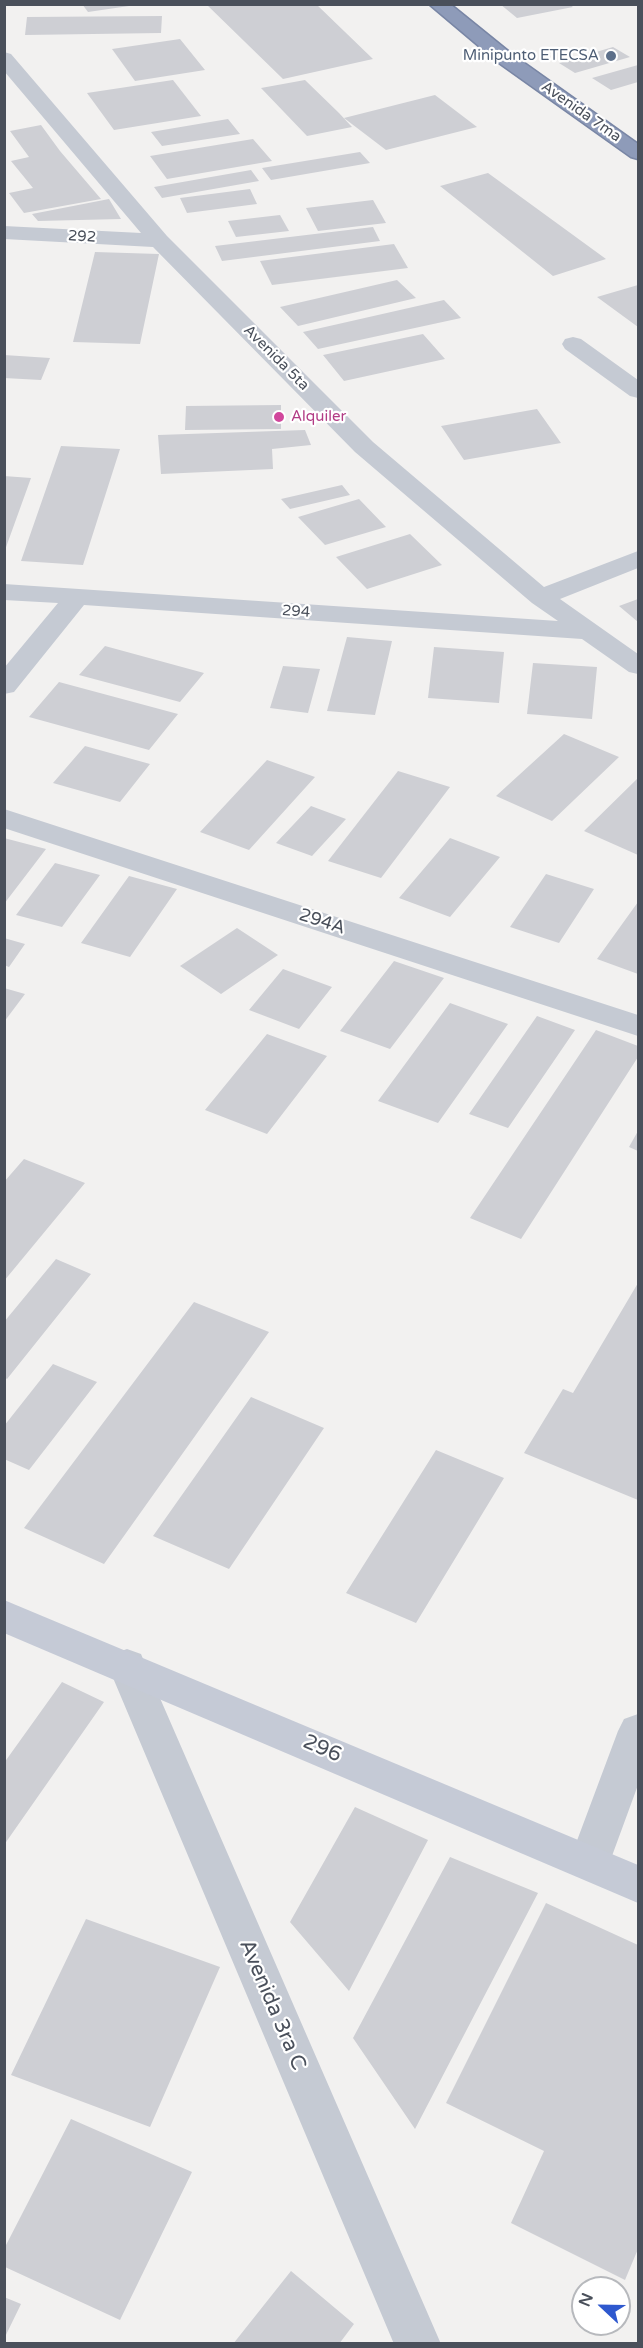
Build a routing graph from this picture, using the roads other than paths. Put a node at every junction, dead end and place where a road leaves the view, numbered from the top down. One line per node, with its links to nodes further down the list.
1 (438, 4): 3 (highway, Avenida 7ma)
2 (4, 58): 5 (street, Avenida 5ta)
3 (639, 153)
4 (4, 232): 5 (street, 292)
5 (159, 241): 11 (street, Avenida 5ta)
6 (573, 344): 7 (street)
7 (639, 391)
8 (639, 559): 11 (street)
9 (4, 592): 10 (street, 294)
10 (77, 597): 12 (street, 294); 14 (street)
11 (541, 597): 12 (street, Avenida 5ta)
12 (588, 631): 13 (street, Avenida 5ta)
13 (639, 666)
14 (4, 686)
15 (4, 818): 16 (street, 294A)
16 (639, 1026)
17 (9, 1622): 18 (street, 296)
18 (127, 1666): 20 (street, 296); 22 (street, Avenida 3ra C)
19 (639, 1731): 20 (street)
20 (590, 1862): 21 (street, 296)
21 (639, 1884)
22 (418, 2343)

